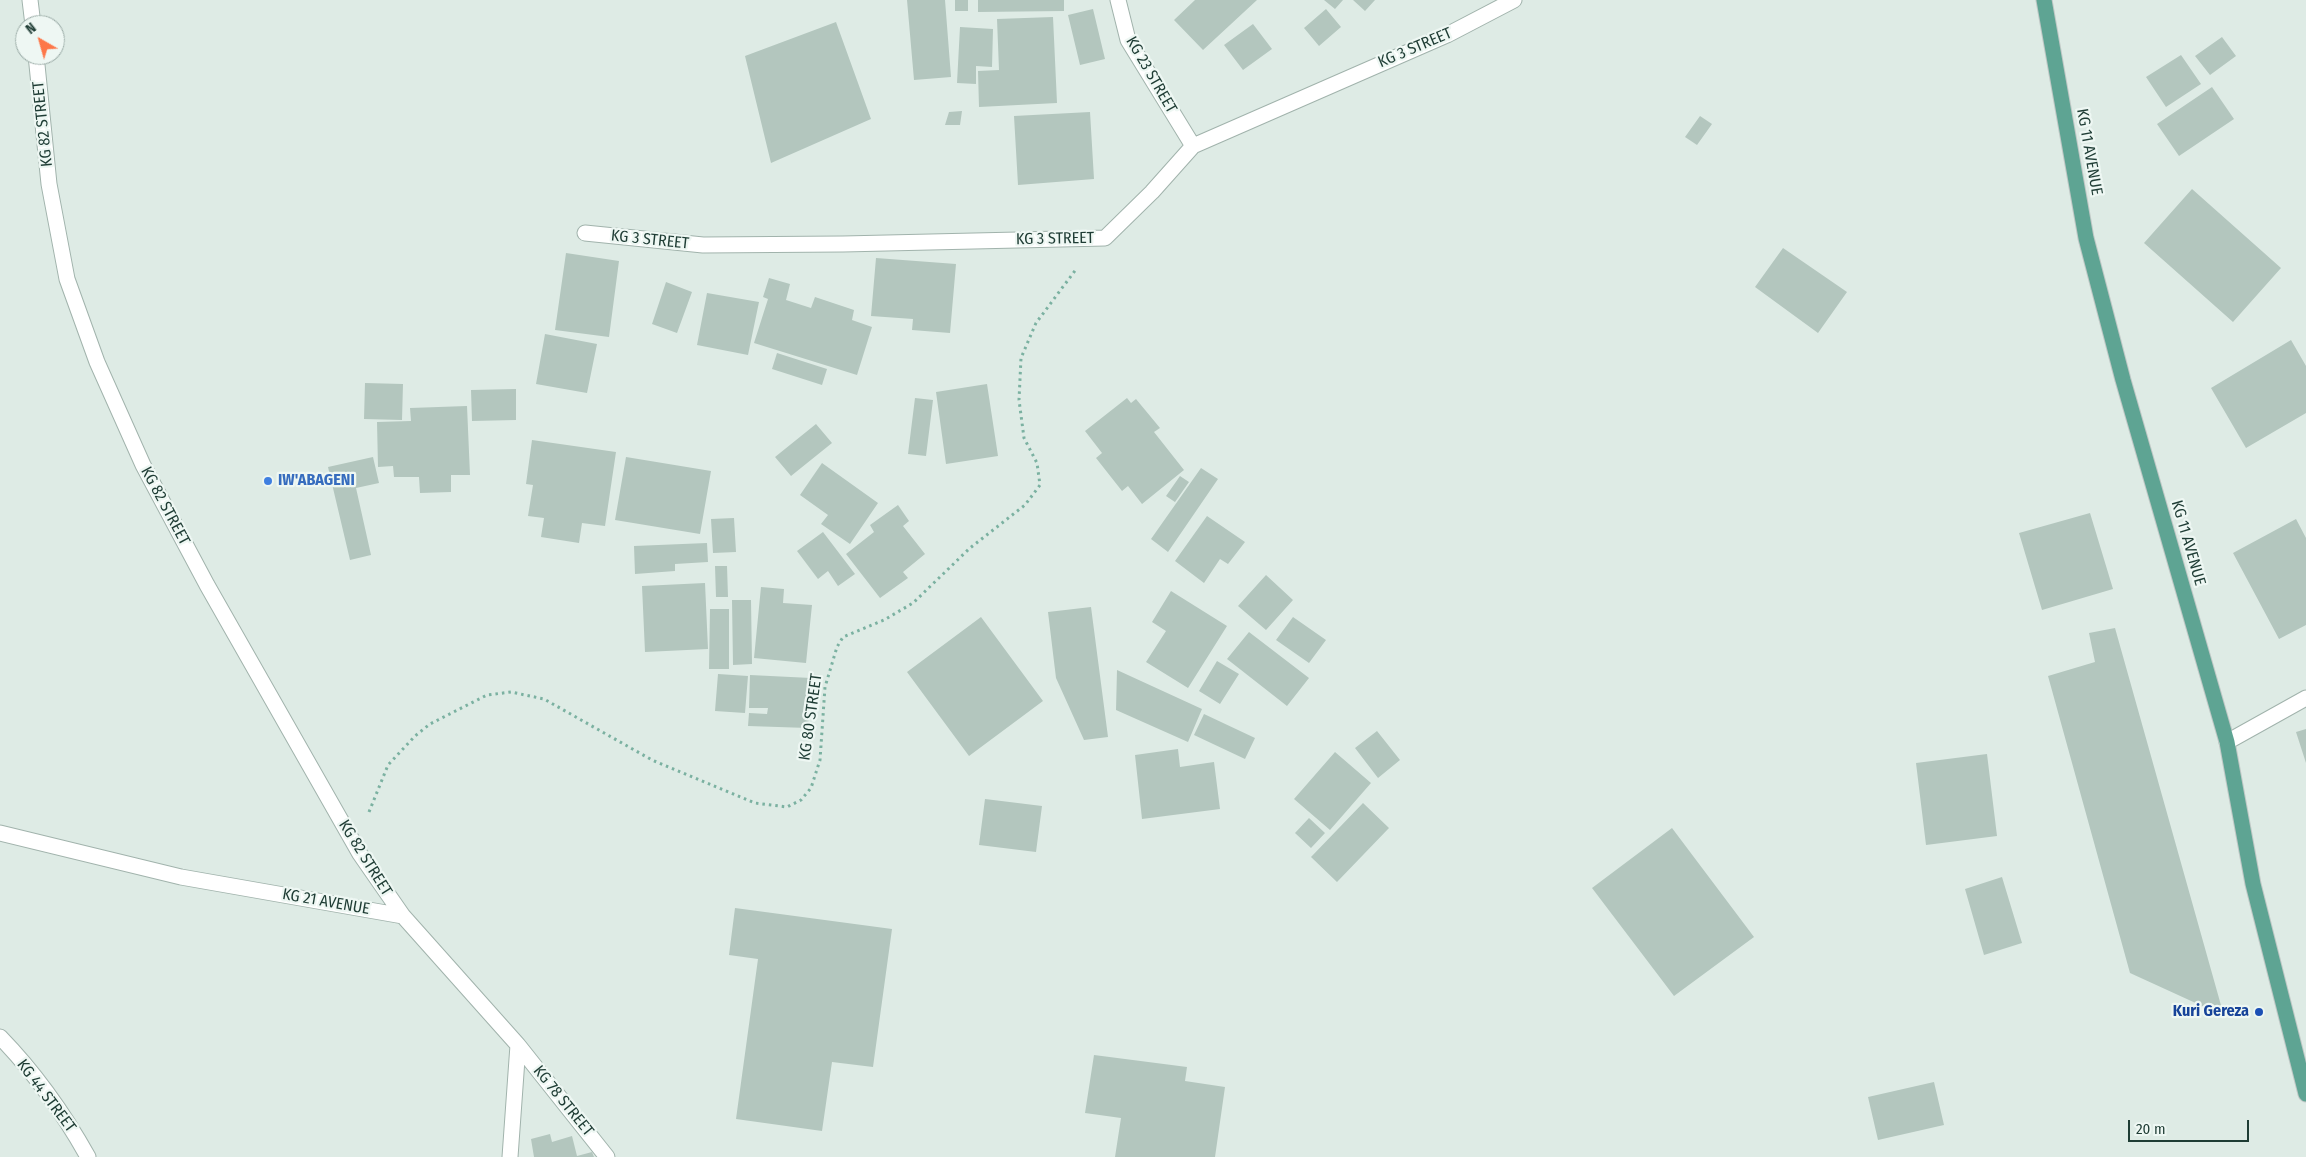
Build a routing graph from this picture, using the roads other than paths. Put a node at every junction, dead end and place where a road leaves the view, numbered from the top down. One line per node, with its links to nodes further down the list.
1 (30, 0): 5 (street)
2 (1118, 0): 7 (street, KG 23 STREET)
3 (1514, 0): 7 (street, KG 3 STREET)
4 (2044, 0): 10 (main road, KG 11 AVENUE)
5 (32, 15)
6 (37, 65): 12 (street, KG 82 STREET)
7 (1193, 146): 8 (street, KG 3 STREET)
8 (585, 233)
9 (2306, 698): 10 (street)
10 (2227, 742): 15 (main road, KG 11 AVENUE)
11 (0, 833): 12 (street, KG 21 AVENUE)
12 (403, 916): 14 (street)
13 (0, 1037): 16 (street, KG 44 STREET)
14 (518, 1046): 17 (street); 18 (street, KG 78 STREET)
15 (2306, 1094)
16 (88, 1157)
17 (510, 1157)
18 (607, 1157)

